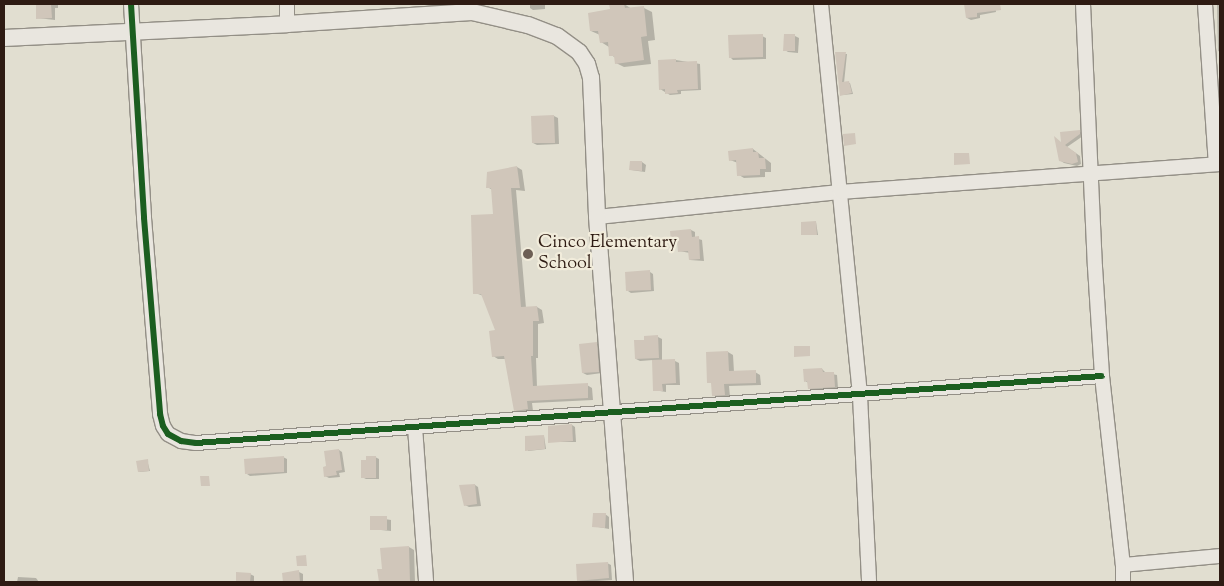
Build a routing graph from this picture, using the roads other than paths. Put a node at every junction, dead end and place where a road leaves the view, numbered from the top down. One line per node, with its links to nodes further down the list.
1 (131, 4): 7 (street)
2 (287, 4): 6 (street)
3 (821, 4): 11 (street)
4 (1083, 4): 10 (street)
5 (1205, 4): 9 (street)
6 (287, 24): 7 (street); 12 (street)
7 (133, 31): 8 (street); 16 (street)
8 (4, 38)
9 (1218, 164): 10 (street)
10 (1090, 172): 11 (street); 13 (street)
11 (840, 192): 12 (street); 14 (street)
12 (597, 217): 15 (street)
13 (1102, 376): 14 (street); 18 (street)
14 (860, 396): 15 (street); 21 (street)
15 (612, 412): 16 (street); 20 (street)
16 (416, 427): 19 (street)
17 (1220, 556): 18 (street)
18 (1123, 565): 22 (street)
19 (426, 582)
20 (625, 582)
21 (868, 582)
22 (1123, 582)

